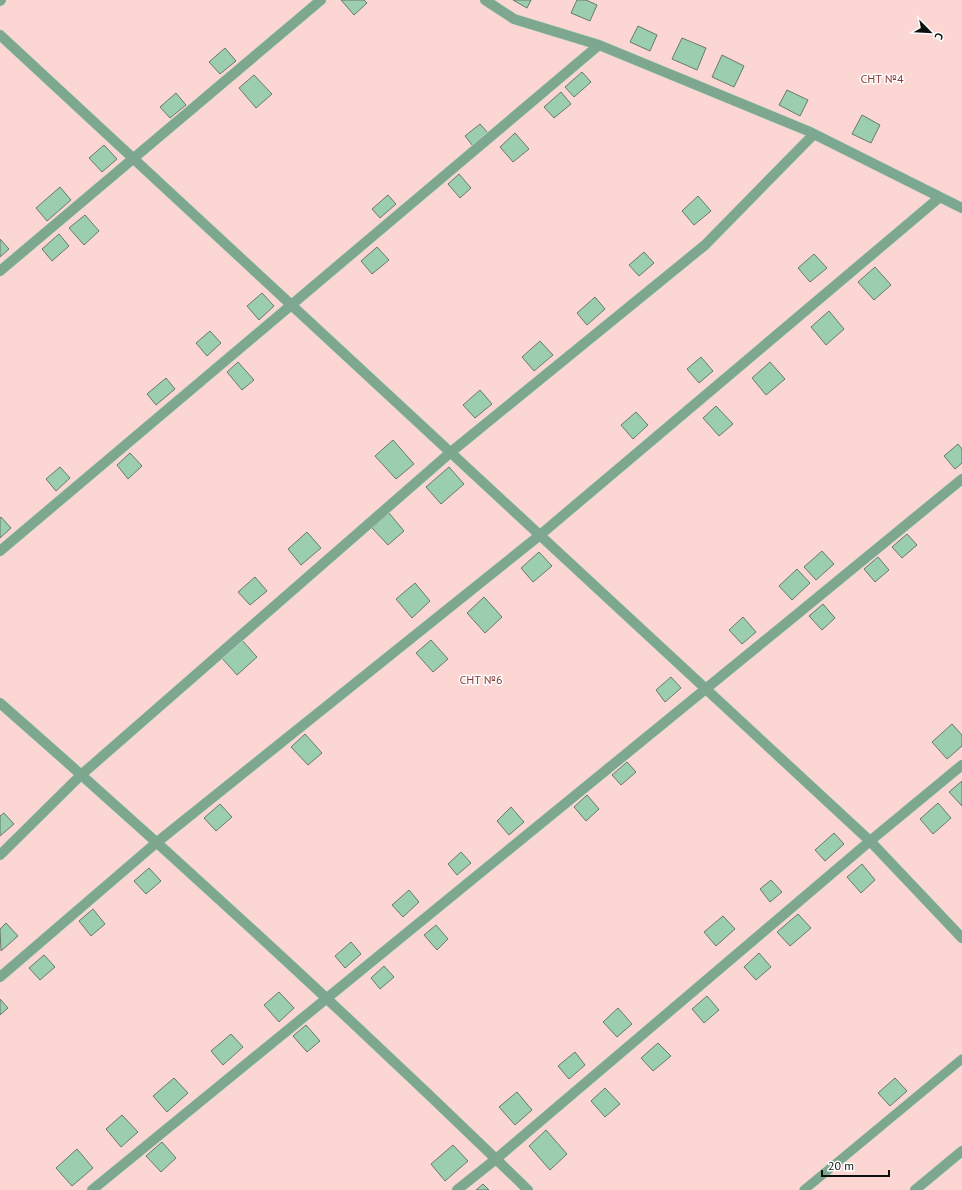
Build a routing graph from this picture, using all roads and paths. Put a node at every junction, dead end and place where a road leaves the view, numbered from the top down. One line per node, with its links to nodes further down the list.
1 (321, 0): 6 (street)
2 (485, 0): 4 (street)
3 (0, 35): 6 (street)
4 (599, 44): 5 (street); 10 (street)
5 (814, 134): 7 (street); 11 (street)
6 (134, 159): 9 (street); 10 (street)
7 (940, 197): 8 (street); 13 (street)
8 (962, 208)
9 (0, 271)
10 (291, 304): 11 (street); 14 (street)
11 (451, 452): 13 (street); 18 (street)
12 (962, 479): 15 (street)
13 (540, 535): 15 (street); 20 (street)
14 (0, 551)
15 (706, 690): 19 (street); 24 (street)
16 (0, 703): 18 (street)
17 (962, 765): 19 (street)
18 (81, 774): 20 (street); 21 (street)
19 (870, 841): 22 (street); 27 (street)
20 (156, 843): 23 (street); 24 (street)
21 (0, 855)
22 (962, 938)
23 (0, 977)
24 (326, 997): 27 (street); 28 (street)
25 (962, 1059): 31 (lane)
26 (962, 1151): 32 (street)
27 (496, 1159): 29 (street); 30 (street)
28 (92, 1190)
29 (456, 1190)
30 (528, 1190)
31 (804, 1190)
32 (915, 1190)

